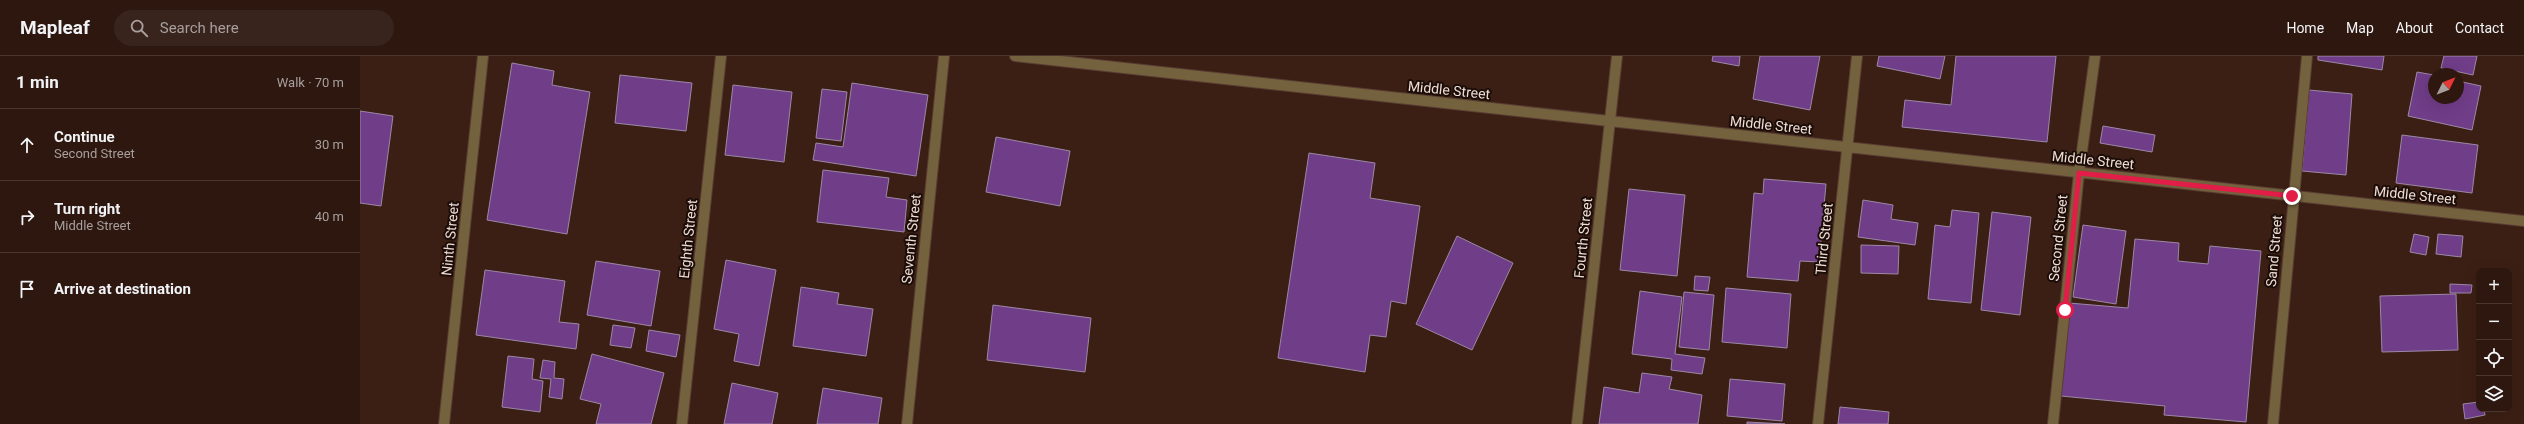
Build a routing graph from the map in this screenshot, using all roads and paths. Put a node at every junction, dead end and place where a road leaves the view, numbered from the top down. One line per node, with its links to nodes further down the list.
1 (484, 56): 14 (street, Ninth Street)
2 (721, 56): 15 (street, Eighth Street)
3 (944, 56): 16 (street, Seventh Street)
4 (1015, 56): 9 (street, Middle Street)
5 (1617, 56): 9 (street, Fourth Street)
6 (1857, 56): 10 (street, Third Street)
7 (2095, 56): 11 (street, Second Street)
8 (2307, 56): 12 (street, Sand Street)
9 (1610, 122): 10 (street, Middle Street); 17 (street, Fourth Street)
10 (1848, 148): 11 (street, Middle Street); 18 (street, Third Street)
11 (2079, 173): 12 (street, Middle Street); 19 (street, Second Street)
12 (2292, 196): 13 (street, Middle Street); 20 (street, Sand Street)
13 (2524, 221)
14 (444, 424)
15 (682, 424)
16 (907, 424)
17 (1577, 424)
18 (1818, 424)
19 (2053, 424)
20 (2273, 424)

